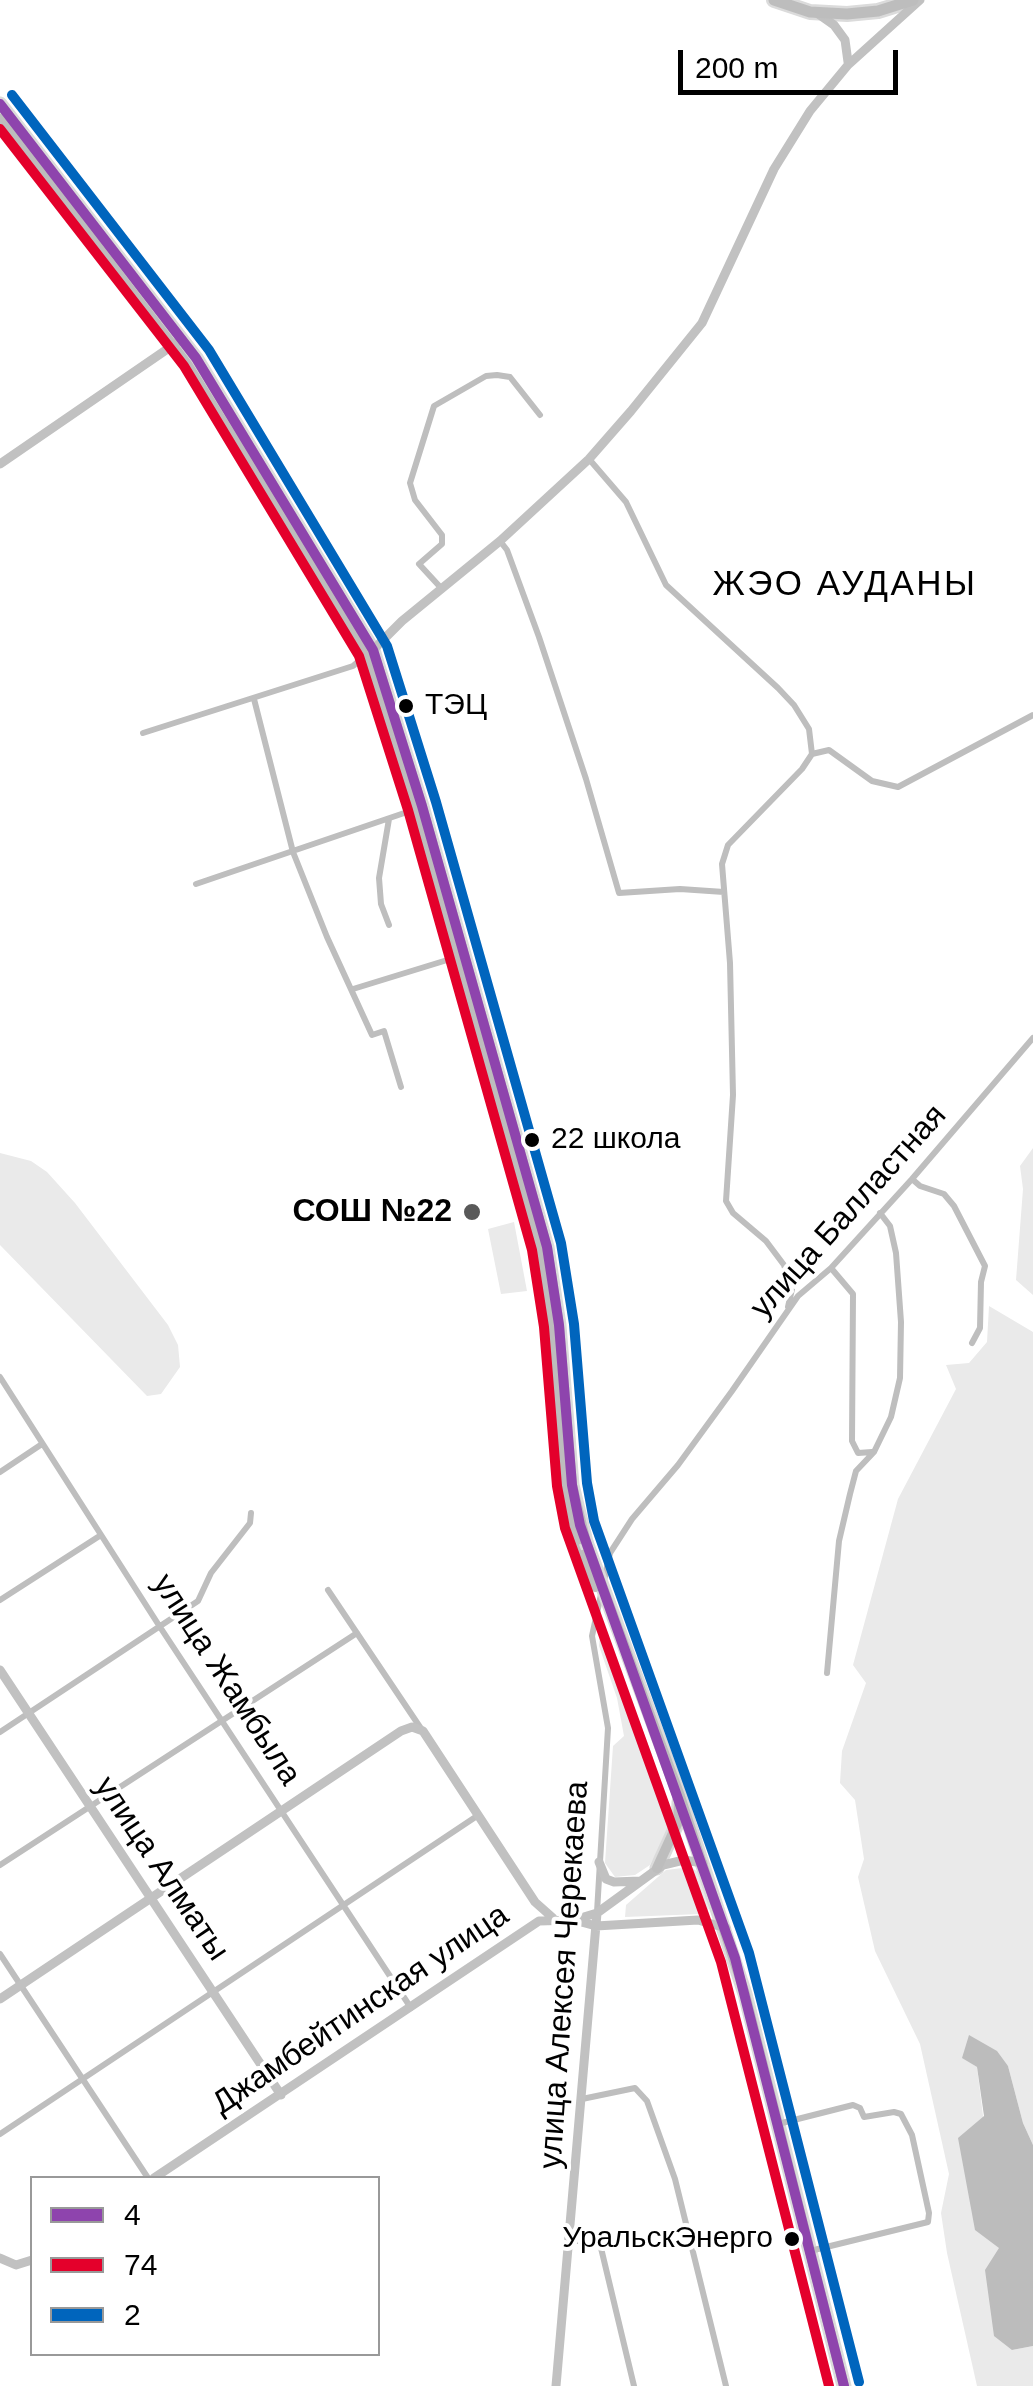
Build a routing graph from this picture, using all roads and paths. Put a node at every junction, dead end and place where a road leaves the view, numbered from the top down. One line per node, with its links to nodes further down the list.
1 (774, 0): 3 (highway)
2 (917, 0): 3 (highway); 4 (street)
3 (817, 13): 4 (street)
4 (848, 65): 9 (street)
5 (0, 104): 7 (main road)
6 (0, 119): 7 (main road)
7 (178, 342): 10 (street); 13 (main road)
8 (540, 415): 12 (street)
9 (588, 459): 11 (street); 17 (street)
10 (0, 464)
11 (500, 540): 12 (street); 22 (street)
12 (442, 589): 13 (street)
13 (369, 652): 14 (street); 18 (main road); 24 (main road)
14 (254, 699): 16 (street); 20 (street)
15 (1033, 715): 17 (street)
16 (143, 733)
17 (812, 754): 22 (street)
18 (416, 809): 19 (street); 24 (main road)
19 (390, 818): 20 (street); 23 (street)
20 (294, 852): 21 (street); 25 (street)
21 (196, 884)
22 (724, 892): 31 (street)
23 (389, 925)
24 (460, 956): 25 (street); 50 (main road, bridge); 50 (main road, bridge)
25 (353, 990): 27 (street)
26 (1033, 1038): 28 (street, улица Балластная)
27 (401, 1087)
28 (912, 1180): 29 (street, улица Балластная); 32 (street)
29 (880, 1213): 30 (street, улица Балластная); 35 (street)
30 (831, 1268): 31 (street, улица Балластная); 35 (street)
31 (780, 1321): 39 (street, улица Балластная)
32 (972, 1343)
33 (0, 1378): 34 (street, улица Жамбыла)
34 (42, 1444): 36 (street); 38 (street, улица Жамбыла)
35 (874, 1452): 45 (street)
36 (0, 1472)
37 (251, 1513): 42 (street)
38 (101, 1535): 41 (street); 42 (street, улица Жамбыла)
39 (604, 1569): 54 (street, улица Алексея Черекаева)
40 (328, 1590): 43 (street)
41 (0, 1600)
42 (160, 1627): 46 (street); 47 (street, улица Жамбыла)
43 (357, 1632): 47 (street); 48 (street)
44 (0, 1670): 46 (street, улица Алматы)
45 (827, 1673)
46 (28, 1713): 49 (street); 51 (street, улица Алматы)
47 (221, 1720): 51 (street); 52 (street, улица Жамбыла)
48 (422, 1731): 52 (street); 53 (street)
49 (0, 1732)
50 (680, 1796): 55 (main road); 57 (main road)
51 (89, 1806): 56 (street); 59 (street, улица Алматы)
52 (282, 1811): 59 (street); 60 (street, улица Жамбыла)
53 (478, 1816): 60 (street); 62 (street)
54 (599, 1862): 58 (street); 61 (street, улица Алексея Черекаева)
55 (704, 1863): 57 (street); 65 (main road)
56 (0, 1865)
57 (657, 1868): 58 (street)
58 (642, 1881): 61 (street)
59 (150, 1898): 67 (street); 68 (street, улица Алматы)
60 (343, 1903): 68 (street); 70 (street, улица Жамбыла)
61 (598, 1913): 63 (street); 64 (street, улица Алексея Черекаева)
62 (553, 1918): 63 (street, Джамбейтинская улица); 70 (street, Джамбейтинская улица)
63 (574, 1920): 64 (street, Джамбейтинская улица)
64 (596, 1926): 65 (street, Джамбейтинская улица); 73 (street, улица Алексея Черекаева)
65 (726, 1928): 74 (main road)
66 (0, 1954): 67 (street)
67 (21, 1986): 69 (street); 71 (street)
68 (213, 1992): 71 (street); 72 (street, улица Алматы)
69 (0, 1999)
70 (412, 2009): 72 (street, Джамбейтинская улица)
71 (84, 2080): 75 (street); 76 (street)
72 (281, 2095): 77 (street, Джамбейтинская улица)
73 (582, 2100): 78 (street, улица Алексея Черекаева); 84 (street)
74 (778, 2124): 79 (main road); 79 (street)
75 (0, 2134)
76 (150, 2176)
77 (154, 2176)
78 (568, 2241): 82 (street, улица Алексея Черекаева); 83 (street)
79 (810, 2252): 85 (main road)
80 (1, 2259): 81 (street)
81 (30, 2261)
82 (556, 2386)
83 (634, 2386)
84 (726, 2386)
85 (844, 2386)

